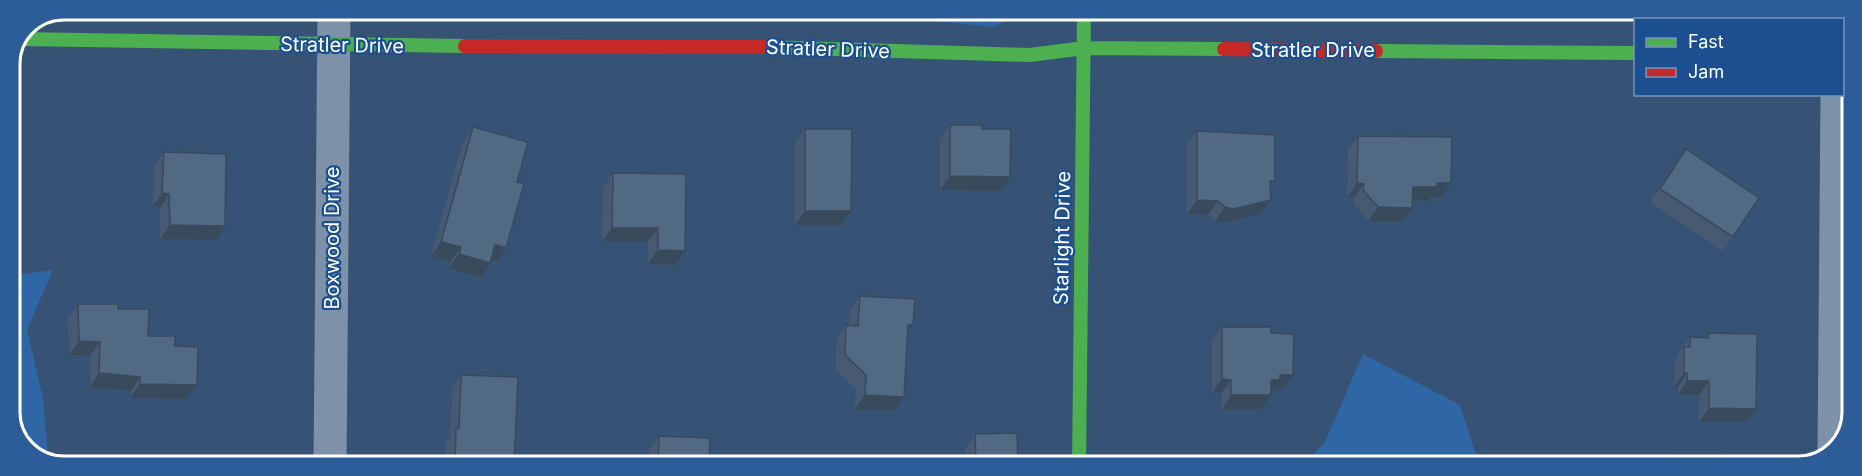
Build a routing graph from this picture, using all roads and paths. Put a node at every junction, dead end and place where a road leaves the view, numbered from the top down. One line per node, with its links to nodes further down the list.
1 (334, 19): 4 (street, Boxwood Drive)
2 (1084, 19): 5 (street, Starlight Drive)
3 (27, 39): 4 (street, Stratler Drive)
4 (333, 46): 5 (street, Stratler Drive); 9 (street, Boxwood Drive)
5 (1084, 48): 6 (street, Stratler Drive); 10 (street, Starlight Drive)
6 (1634, 53)
7 (1837, 96): 8 (street)
8 (1834, 439)
9 (330, 456)
10 (1079, 456)

